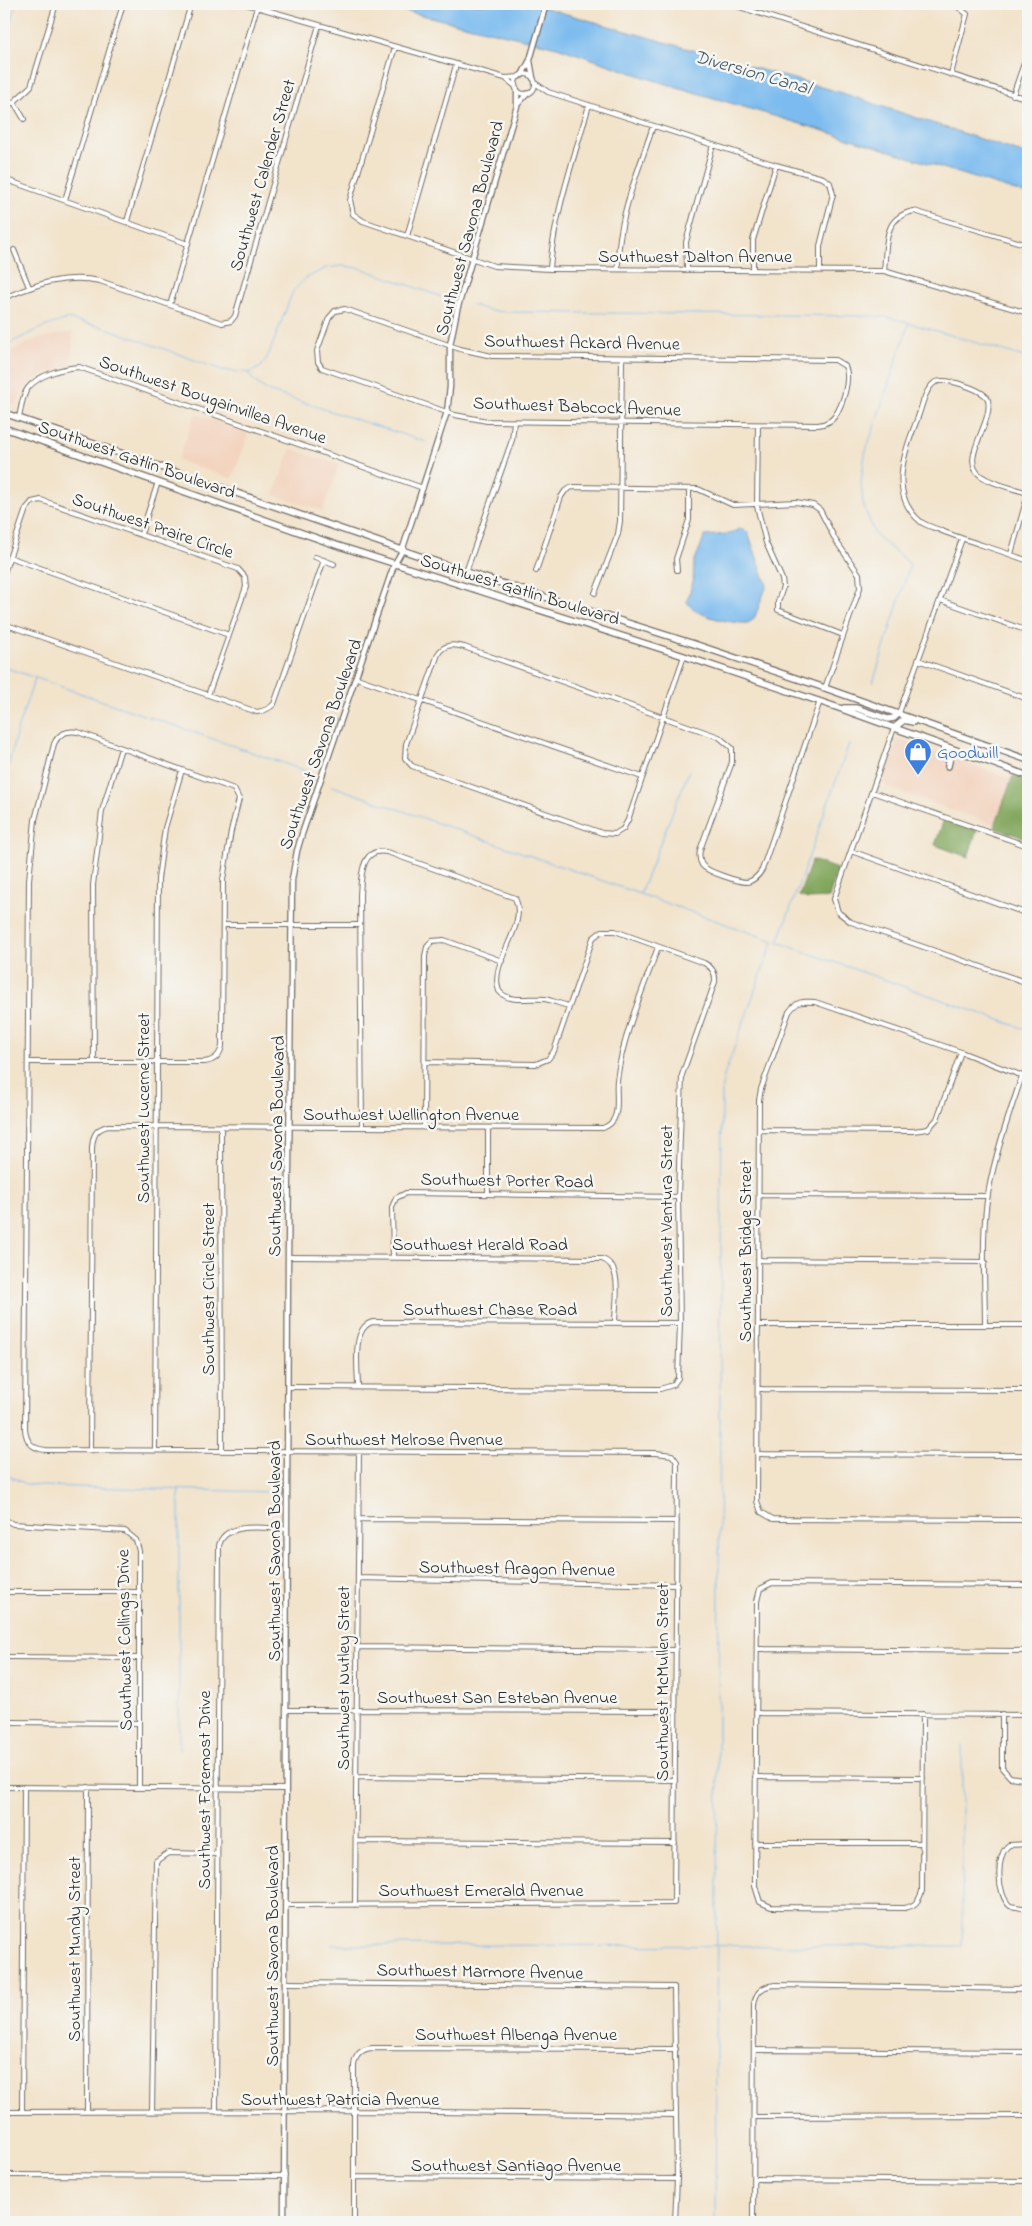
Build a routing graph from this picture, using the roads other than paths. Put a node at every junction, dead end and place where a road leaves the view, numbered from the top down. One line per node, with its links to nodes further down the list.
1 (56, 4): 25 (street)
2 (124, 4): 34 (street)
3 (191, 4): 35 (street)
4 (246, 4): 8 (street)
5 (546, 4): 12 (street)
6 (730, 4): 14 (street)
7 (949, 4): 14 (street)
8 (257, 7): 9 (street); 37 (street)
9 (319, 25): 10 (street); 49 (street, Southwest Calender Street)
10 (395, 47): 13 (street); 36 (street, Southwest Dalton Avenue)
11 (1028, 52): 23 (street)
12 (530, 60): 15 (street); 17 (street)
13 (456, 64): 16 (street); 36 (street)
14 (951, 74): 23 (street)
15 (520, 76): 16 (street); 17 (street); 19 (street)
16 (505, 78): 19 (street)
17 (533, 78): 18 (street)
18 (535, 83): 20 (street); 21 (street)
19 (516, 88): 22 (street); 27 (street, Southwest Savona Boulevard)
20 (533, 91): 21 (street); 22 (street)
21 (548, 92): 26 (street)
22 (527, 94): 27 (street, Southwest Savona Boulevard)
23 (1013, 95): 24 (street)
24 (1028, 99)
25 (14, 102): 28 (street); 29 (street)
26 (589, 105): 30 (street); 42 (street)
27 (516, 106): 40 (street, Southwest Savona Boulevard)
28 (4, 107)
29 (24, 119)
30 (653, 126): 31 (street); 41 (street)
31 (713, 145): 32 (street); 43 (street)
32 (776, 165): 44 (street); 45 (street)
33 (4, 179): 34 (street)
34 (65, 200): 35 (street)
35 (127, 222): 37 (street)
36 (407, 236): 40 (street, Southwest Dalton Avenue)
37 (188, 244): 49 (street)
38 (1028, 245): 46 (street)
39 (14, 250): 47 (street)
40 (473, 258): 42 (street, Southwest Dalton Avenue); 51 (street, Southwest Savona Boulevard)
41 (618, 268): 42 (street, Southwest Dalton Avenue); 43 (street, Southwest Dalton Avenue)
42 (550, 269)
43 (686, 269): 44 (street, Southwest Dalton Avenue)
44 (753, 270): 45 (street, Southwest Dalton Avenue)
45 (820, 270): 46 (street, Southwest Dalton Avenue)
46 (884, 271): 50 (street, Southwest Dalton Avenue)
47 (29, 287): 48 (street); 49 (street)
48 (4, 298)
49 (170, 305)
50 (1028, 313)
51 (450, 345): 52 (street, Southwest Ackard Avenue); 53 (street, Southwest Ackard Avenue); 54 (street, Southwest Savona Boulevard)
52 (317, 351): 54 (street, Southwest Babcock Avenue)
53 (622, 358): 58 (street); 59 (street, Southwest Ackard Avenue)
54 (447, 412): 57 (street, Southwest Babcock Avenue); 63 (street, Southwest Savona Boulevard)
55 (4, 413): 56 (main road, Southwest Gatlin Boulevard)
56 (18, 419): 63 (street, Southwest Bougainvillea Avenue); 70 (main road, Southwest Gatlin Boulevard)
57 (514, 422): 58 (street, Southwest Babcock Avenue); 80 (street)
58 (620, 422): 60 (street, Southwest Babcock Avenue); 64 (street)
59 (828, 423): 60 (street, Southwest Babcock Avenue)
60 (758, 425): 67 (street)
61 (4, 428): 62 (main road, Southwest Gatlin Boulevard)
62 (158, 482): 68 (street); 77 (main road, Southwest Gatlin Boulevard)
63 (423, 488): 70 (street, Southwest Savona Boulevard)
64 (620, 488): 65 (street); 79 (street); 82 (street)
65 (689, 488): 67 (street); 78 (street)
66 (1028, 494): 69 (street); 71 (street)
67 (757, 506): 87 (street); 87 (street)
68 (141, 534): 72 (street, Southwest Praire Circle); 86 (street, Southwest Praire Circle)
69 (962, 539): 71 (street); 83 (street)
70 (402, 551): 77 (street, Southwest Savona Boulevard); 80 (main road, Southwest Gatlin Boulevard)
71 (1011, 554): 75 (street)
72 (9, 557): 81 (street, Southwest Praire Circle); 86 (street)
73 (315, 557): 74 (street)
74 (324, 560): 76 (street); 92 (street)
75 (1028, 561)
76 (334, 564)
77 (394, 565): 88 (main road, Southwest Gatlin Boulevard); 90 (street, Southwest Savona Boulevard)
78 (677, 570)
79 (536, 571)
80 (466, 572): 91 (main road, Southwest Gatlin Boulevard)
81 (4, 573)
82 (595, 593)
83 (940, 600): 85 (street); 89 (street)
84 (4, 624): 92 (street)
85 (1028, 631)
86 (230, 634): 92 (street, Southwest Praire Circle)
87 (843, 635): 91 (street)
88 (684, 656): 95 (main road, Southwest Gatlin Boulevard); 98 (street)
89 (918, 660): 93 (street); 97 (street)
90 (357, 678): 94 (street); 112 (street, Southwest Savona Boulevard)
91 (825, 688): 97 (main road, Southwest Gatlin Boulevard)
92 (208, 695)
93 (1028, 699)
94 (421, 701): 98 (street); 107 (street); 107 (street)
95 (820, 701): 96 (main road, Southwest Gatlin Boulevard); 98 (street)
96 (839, 708): 97 (main road); 99 (main road, Southwest Gatlin Boulevard)
97 (899, 713): 100 (main road, Southwest Gatlin Boulevard)
98 (664, 717): 107 (street)
99 (894, 728): 100 (main road); 101 (main road, Southwest Gatlin Boulevard); 108 (street)
100 (948, 730): 104 (main road, Southwest Gatlin Boulevard)
101 (908, 733): 103 (main road, Southwest Gatlin Boulevard); 103 (main road)
102 (120, 748): 105 (street); 120 (street); 121 (street)
103 (960, 751): 106 (main road, Southwest Gatlin Boulevard)
104 (1028, 760)
105 (182, 770): 113 (street); 122 (street, Southwest Lucerne Street)
106 (1028, 776)
107 (642, 777)
108 (872, 792): 109 (street); 110 (street)
109 (1028, 846)
110 (851, 851): 111 (street); 117 (street)
111 (1028, 914)
112 (291, 924): 113 (street); 114 (street); 129 (street, Southwest Savona Boulevard)
113 (222, 925): 122 (street)
114 (360, 925): 116 (street); 127 (street)
115 (658, 947): 118 (street); 131 (street, Southwest Wellington Avenue); 136 (street, Southwest Ventura Street)
116 (502, 961): 118 (street); 123 (street)
117 (1028, 983)
118 (569, 1006): 123 (street)
119 (961, 1052): 124 (street); 132 (street); 132 (street, Southwest Bridge Street)
120 (28, 1062): 121 (street); 150 (street, Southwest Melrose Avenue)
121 (94, 1062): 122 (street)
122 (157, 1062): 126 (street, Southwest Lucerne Street)
123 (425, 1062): 130 (street)
124 (1022, 1076): 125 (street); 135 (street)
125 (1028, 1078)
126 (157, 1127): 128 (street, Southwest Wellington Avenue); 150 (street, Southwest Wellington Avenue); 151 (street, Southwest Lucerne Street)
127 (362, 1127): 129 (street, Southwest Wellington Avenue); 130 (street, Southwest Wellington Avenue)
128 (221, 1128): 129 (street, Southwest Wellington Avenue); 152 (street, Southwest Circle Street)
129 (290, 1128): 137 (street, Southwest Savona Boulevard)
130 (424, 1128): 131 (street, Southwest Wellington Avenue)
131 (488, 1128): 133 (street)
132 (759, 1130): 134 (street, Southwest Bridge Street)
133 (488, 1193): 136 (street, Southwest Porter Road); 138 (street, Southwest Porter Road)
134 (759, 1195): 135 (street); 139 (street, Southwest Bridge Street)
135 (988, 1196): 140 (street)
136 (678, 1197): 142 (street, Southwest Ventura Street)
137 (288, 1257): 138 (street, Southwest Herald Road); 147 (street, Southwest Savona Boulevard)
138 (393, 1257): 141 (street, Southwest Herald Road)
139 (758, 1260): 140 (street); 143 (street, Southwest Bridge Street)
140 (985, 1262): 144 (street)
141 (615, 1322): 142 (street, Southwest Chase Road); 146 (street, Southwest Chase Road)
142 (680, 1323): 146 (street, Southwest Ventura Street)
143 (758, 1325): 144 (street); 148 (street, Southwest Bridge Street)
144 (985, 1325): 145 (street)
145 (1028, 1325)
146 (358, 1386): 147 (street)
147 (288, 1388): 153 (street, Southwest Savona Boulevard)
148 (758, 1389): 149 (street); 155 (street, Southwest Bridge Street)
149 (1028, 1390)
150 (90, 1450): 151 (street, Southwest Melrose Avenue)
151 (156, 1450): 152 (street, Southwest Melrose Avenue)
152 (222, 1450): 153 (street, Southwest Melrose Avenue)
153 (288, 1452): 154 (street, Southwest Melrose Avenue); 162 (street, Southwest Savona Boulevard)
154 (359, 1452): 157 (street, Southwest Melrose Avenue); 159 (street, Southwest Nutley Street)
155 (758, 1454): 156 (street); 160 (street, Southwest Bridge Street)
156 (1028, 1455)
157 (677, 1462): 161 (street, Southwest McMullen Street)
158 (4, 1519): 167 (street, Southwest Collings Drive)
159 (358, 1519): 161 (street); 163 (street, Southwest Nutley Street)
160 (1028, 1520)
161 (677, 1521): 164 (street, Southwest McMullen Street)
162 (287, 1529): 174 (street, Southwest Savona Boulevard); 192 (street, Southwest Foremost Drive)
163 (358, 1578): 164 (street, Southwest Aragon Avenue); 168 (street, Southwest Nutley Street)
164 (677, 1585): 170 (street, Southwest McMullen Street)
165 (1028, 1585): 169 (street)
166 (4, 1592): 167 (street)
167 (140, 1592): 173 (street, Southwest Collings Drive)
168 (357, 1648): 170 (street); 175 (street, Southwest Nutley Street)
169 (757, 1649): 171 (street); 177 (street)
170 (676, 1650): 176 (street, Southwest McMullen Street)
171 (1028, 1650)
172 (4, 1657): 173 (street)
173 (140, 1658): 182 (street, Southwest Collings Drive)
174 (288, 1710): 175 (street, Southwest San Esteban Avenue); 193 (street, Southwest Savona Boulevard)
175 (357, 1711): 176 (street, Southwest San Esteban Avenue); 183 (street, Southwest Nutley Street)
176 (676, 1712): 186 (street, Southwest McMullen Street)
177 (756, 1713): 178 (street); 184 (street)
178 (923, 1714): 179 (street); 185 (street)
179 (1002, 1714): 180 (street); 187 (street)
180 (1028, 1715)
181 (4, 1722): 182 (street)
182 (140, 1723): 191 (street, Southwest Collings Drive)
183 (356, 1777): 186 (street); 194 (street, Southwest Nutley Street)
184 (755, 1777): 185 (street); 196 (street)
185 (923, 1778): 197 (street)
186 (675, 1780): 195 (street, Southwest McMullen Street)
187 (1028, 1780)
188 (4, 1787): 189 (street)
189 (24, 1787): 190 (street); 209 (street)
190 (88, 1787): 191 (street); 212 (street, Southwest Mundy Street)
191 (139, 1787): 192 (street)
192 (218, 1788): 193 (street); 199 (street, Southwest Foremost Drive)
193 (286, 1789): 201 (street, Southwest Savona Boulevard)
194 (356, 1841): 195 (street); 202 (street, Southwest Nutley Street)
195 (675, 1843): 200 (street, Southwest McMullen Street)
196 (755, 1843): 197 (street); 197 (street)
197 (922, 1844)
198 (1028, 1844): 203 (street)
199 (217, 1854): 213 (street); 214 (street, Southwest Foremost Drive)
200 (674, 1903): 202 (street, Southwest Emerald Avenue)
201 (287, 1904): 202 (street, Southwest Emerald Avenue); 204 (street, Southwest Savona Boulevard)
202 (356, 1905)
203 (1028, 1909)
204 (286, 1983): 206 (street, Southwest Marmore Avenue); 215 (street, Southwest Savona Boulevard)
205 (1028, 1989): 207 (street)
206 (676, 2049): 210 (street, Southwest Albenga Avenue); 216 (street)
207 (755, 2050): 208 (street); 218 (street)
208 (1028, 2052)
209 (22, 2111): 211 (street, Southwest Patricia Avenue); 212 (street, Southwest Patricia Avenue)
210 (353, 2111): 215 (street, Southwest Patricia Avenue); 216 (street, Southwest Patricia Avenue); 221 (street)
211 (4, 2112)
212 (87, 2112): 213 (street, Southwest Patricia Avenue)
213 (152, 2112): 214 (street, Southwest Patricia Avenue)
214 (216, 2112): 215 (street, Southwest Patricia Avenue)
215 (284, 2112): 220 (street, Southwest Savona Boulevard)
216 (676, 2115): 222 (street)
217 (1028, 2116): 218 (street)
218 (754, 2117): 223 (street)
219 (4, 2175): 220 (street)
220 (284, 2176): 225 (street, Southwest Savona Boulevard)
221 (354, 2178): 222 (street, Southwest Santiago Avenue); 226 (street)
222 (677, 2179): 227 (street)
223 (754, 2179): 224 (street); 228 (street)
224 (1028, 2181)
225 (284, 2222)
226 (354, 2222)
227 (676, 2222)
228 (753, 2222)

